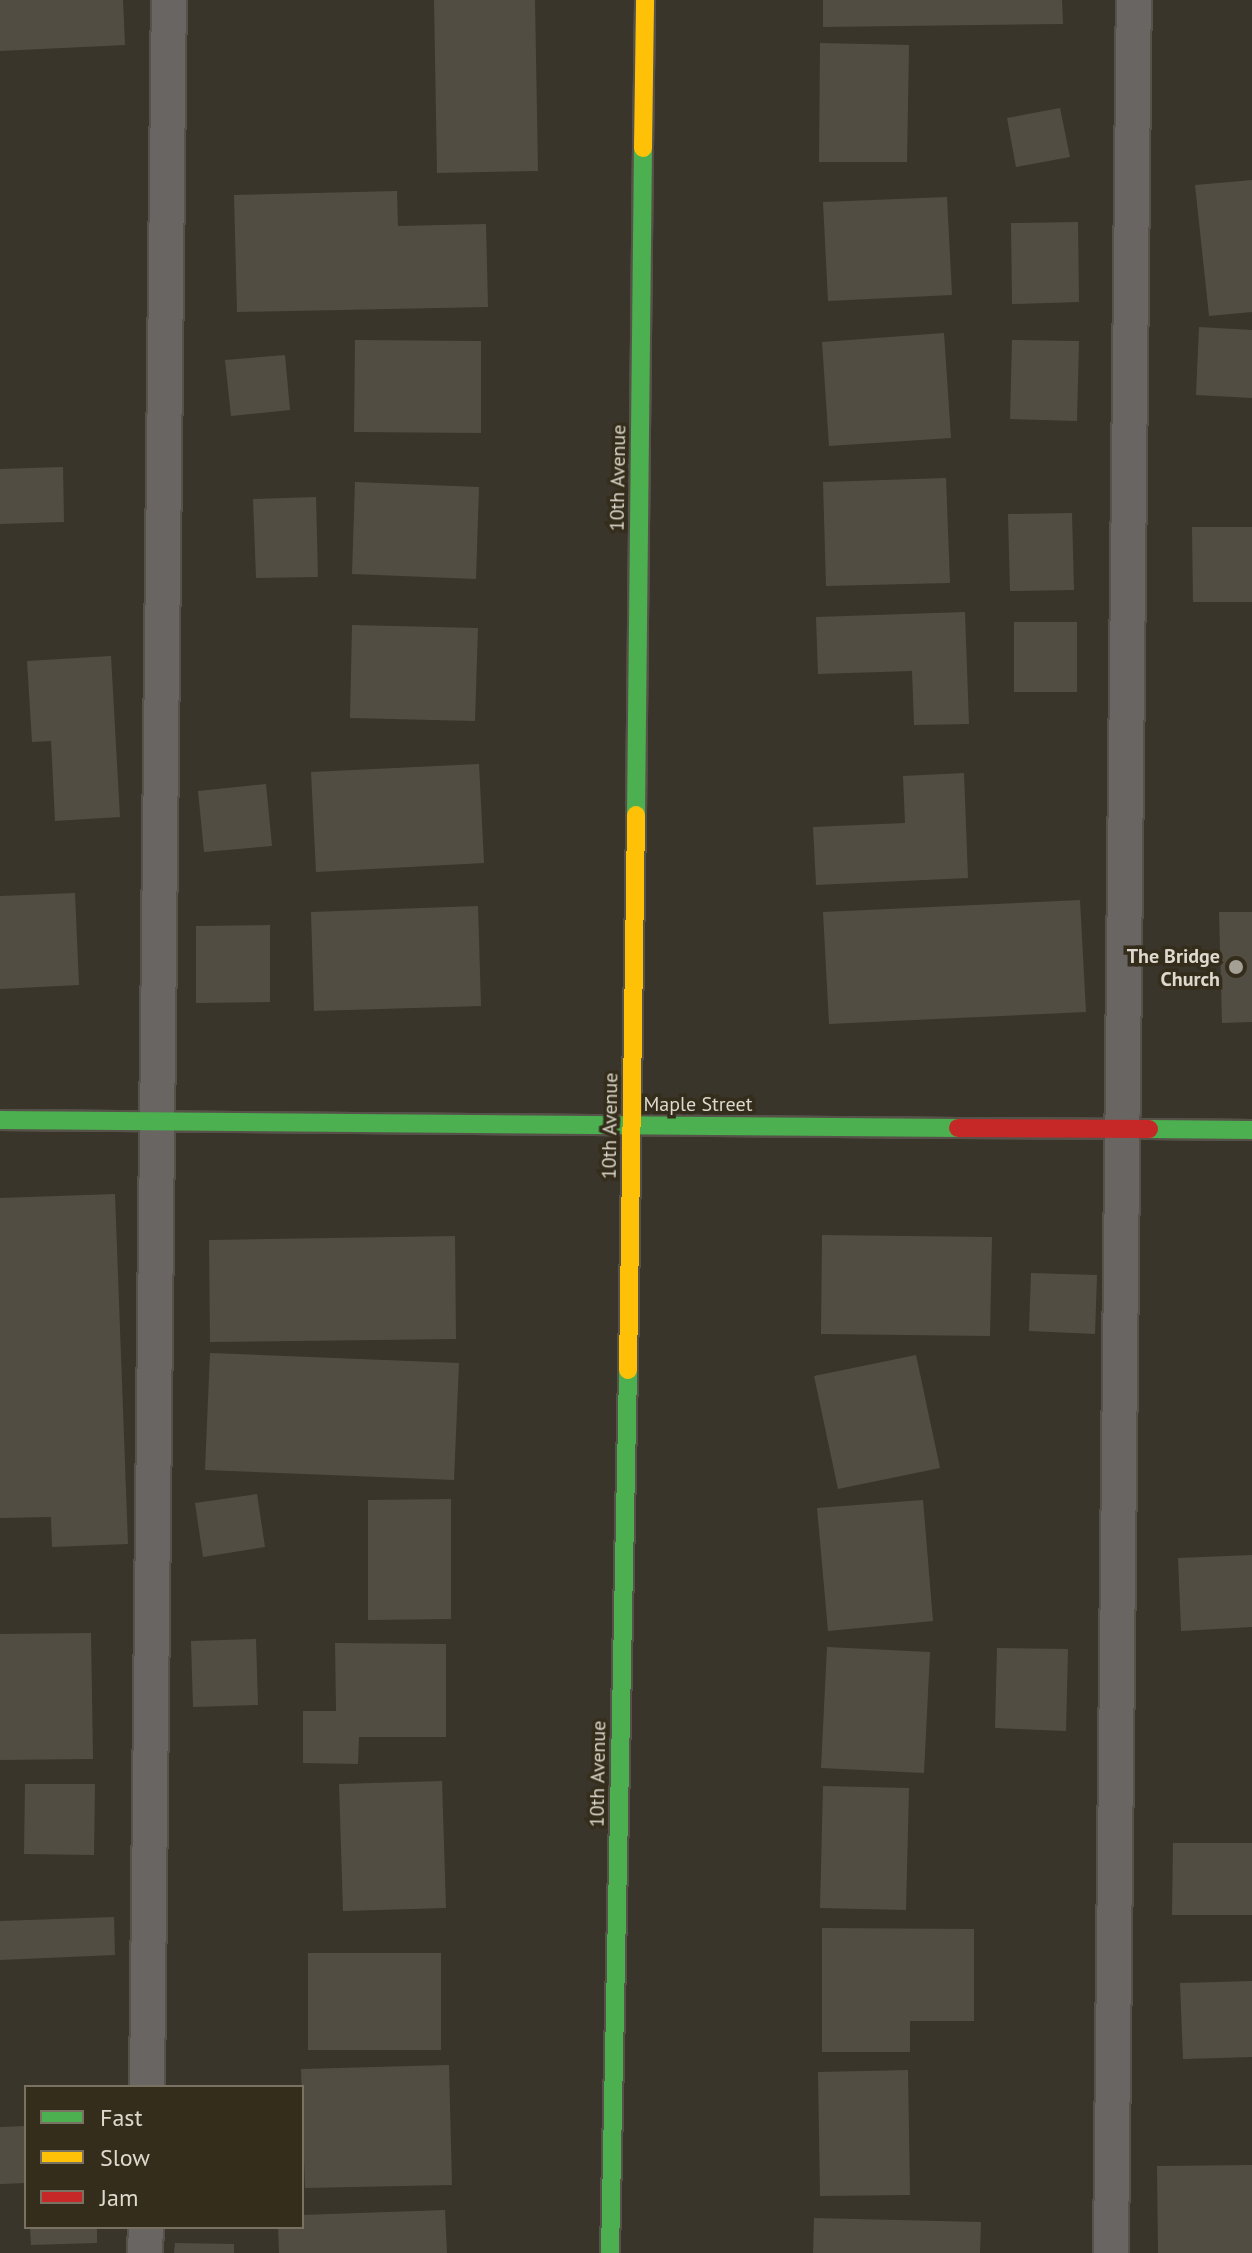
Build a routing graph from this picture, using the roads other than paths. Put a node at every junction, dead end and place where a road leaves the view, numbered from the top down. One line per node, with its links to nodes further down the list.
1 (169, 0): 5 (lane)
2 (645, 0): 6 (street, 10th Avenue)
3 (1134, 0): 7 (lane)
4 (0, 1120): 5 (street, Maple Street)
5 (157, 1121): 6 (street, Maple Street); 9 (lane)
6 (633, 1126): 7 (street, Maple Street); 12 (street, 10th Avenue)
7 (1122, 1129): 8 (street, Maple Street); 13 (lane)
8 (1252, 1130)
9 (147, 2085)
10 (146, 2229): 11 (lane)
11 (145, 2253)
12 (610, 2253)
13 (1111, 2253)

